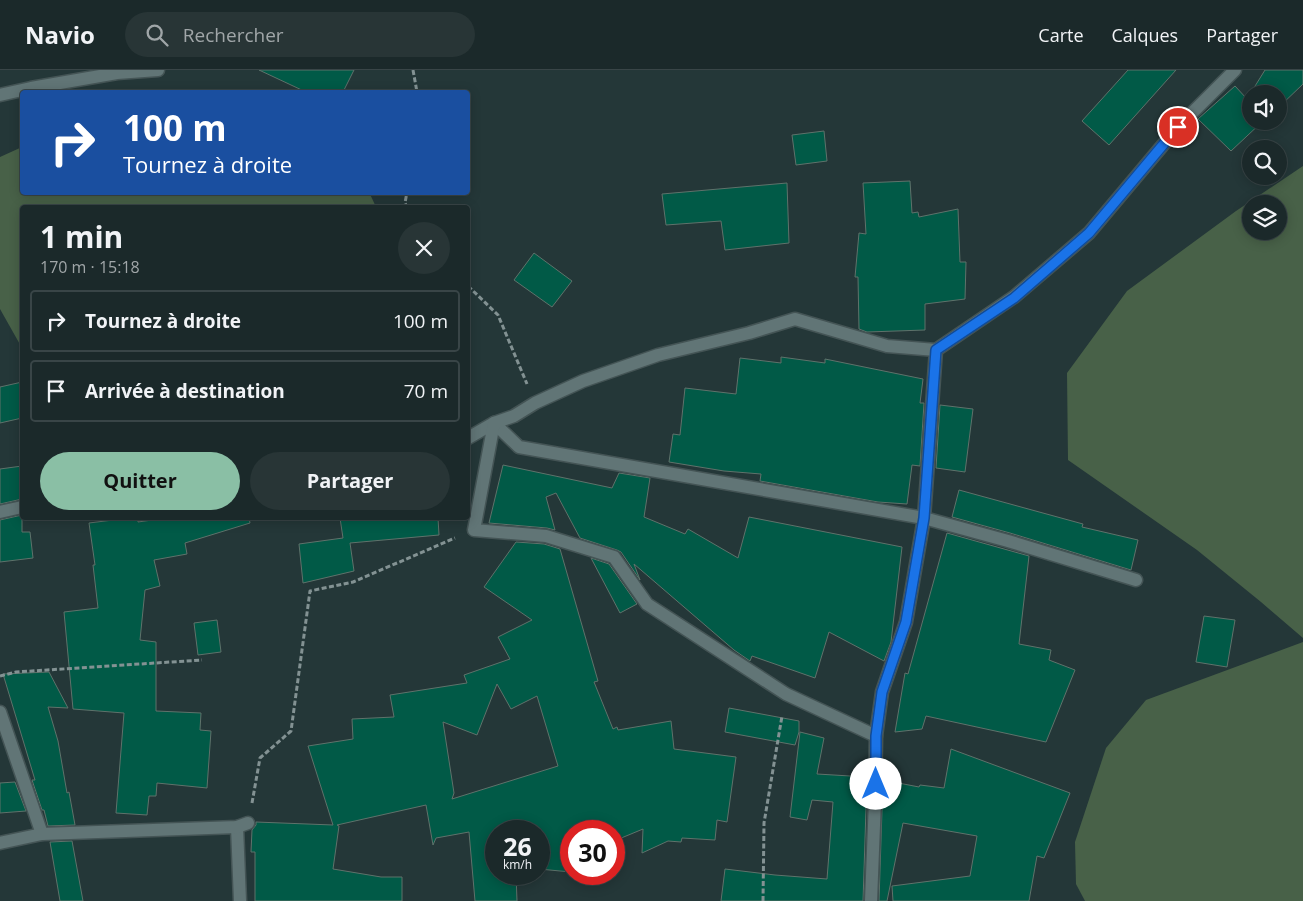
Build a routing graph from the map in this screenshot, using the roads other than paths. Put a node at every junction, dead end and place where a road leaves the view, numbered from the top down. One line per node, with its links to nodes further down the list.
1 (158, 70): 4 (street)
2 (1235, 70): 6 (street)
3 (20, 90): 5 (street)
4 (22, 90)
5 (0, 95)
6 (936, 350): 7 (street); 11 (street)
7 (494, 423): 8 (street); 11 (street); 14 (street)
8 (470, 437)
9 (20, 507): 10 (street)
10 (0, 512)
11 (924, 518): 12 (street); 14 (street)
12 (1136, 580)
13 (0, 712): 15 (street)
14 (876, 736): 18 (street)
15 (42, 834): 16 (street); 17 (street)
16 (0, 843)
17 (240, 901)
18 (871, 901)

